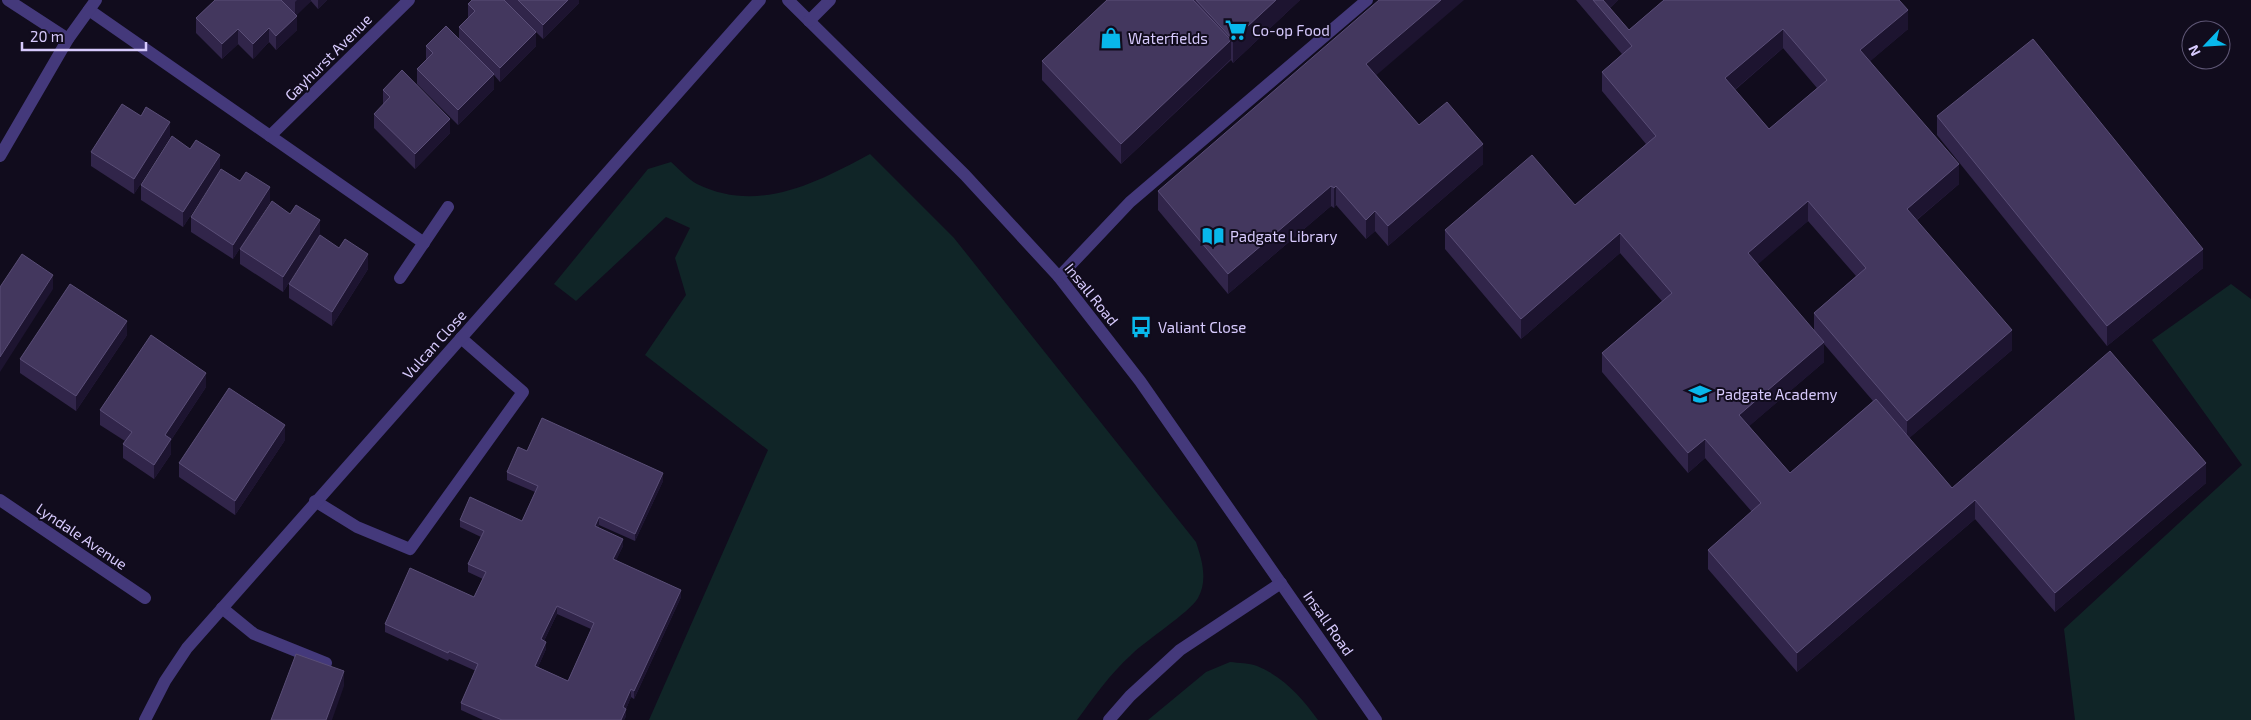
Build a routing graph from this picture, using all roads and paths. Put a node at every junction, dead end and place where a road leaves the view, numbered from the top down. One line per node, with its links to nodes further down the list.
1 (8, 0): 9 (street)
2 (409, 0): 10 (street, Gayhurst Avenue)
3 (760, 0): 16 (street, Vulcan Close)
4 (788, 0): 8 (street, Insall Road)
5 (830, 0): 8 (street)
6 (1367, 0): 14 (street)
7 (93, 5): 9 (street); 10 (street)
8 (809, 21): 14 (street, Insall Road)
9 (68, 39): 11 (street)
10 (270, 136): 13 (street)
11 (0, 156)
12 (448, 207): 13 (street)
13 (424, 243): 15 (street)
14 (1059, 277): 19 (street, Insall Road)
15 (400, 278)
16 (461, 338): 18 (street, Vulcan Close); 18 (street)
17 (0, 500): 20 (street, Lyndale Avenue)
18 (315, 500): 21 (street, Vulcan Close)
19 (1282, 583): 24 (street); 25 (street, Insall Road)
20 (145, 598)
21 (222, 608): 22 (street); 23 (street, Vulcan Close)
22 (326, 663)
23 (145, 720)
24 (1109, 720)
25 (1376, 720)

